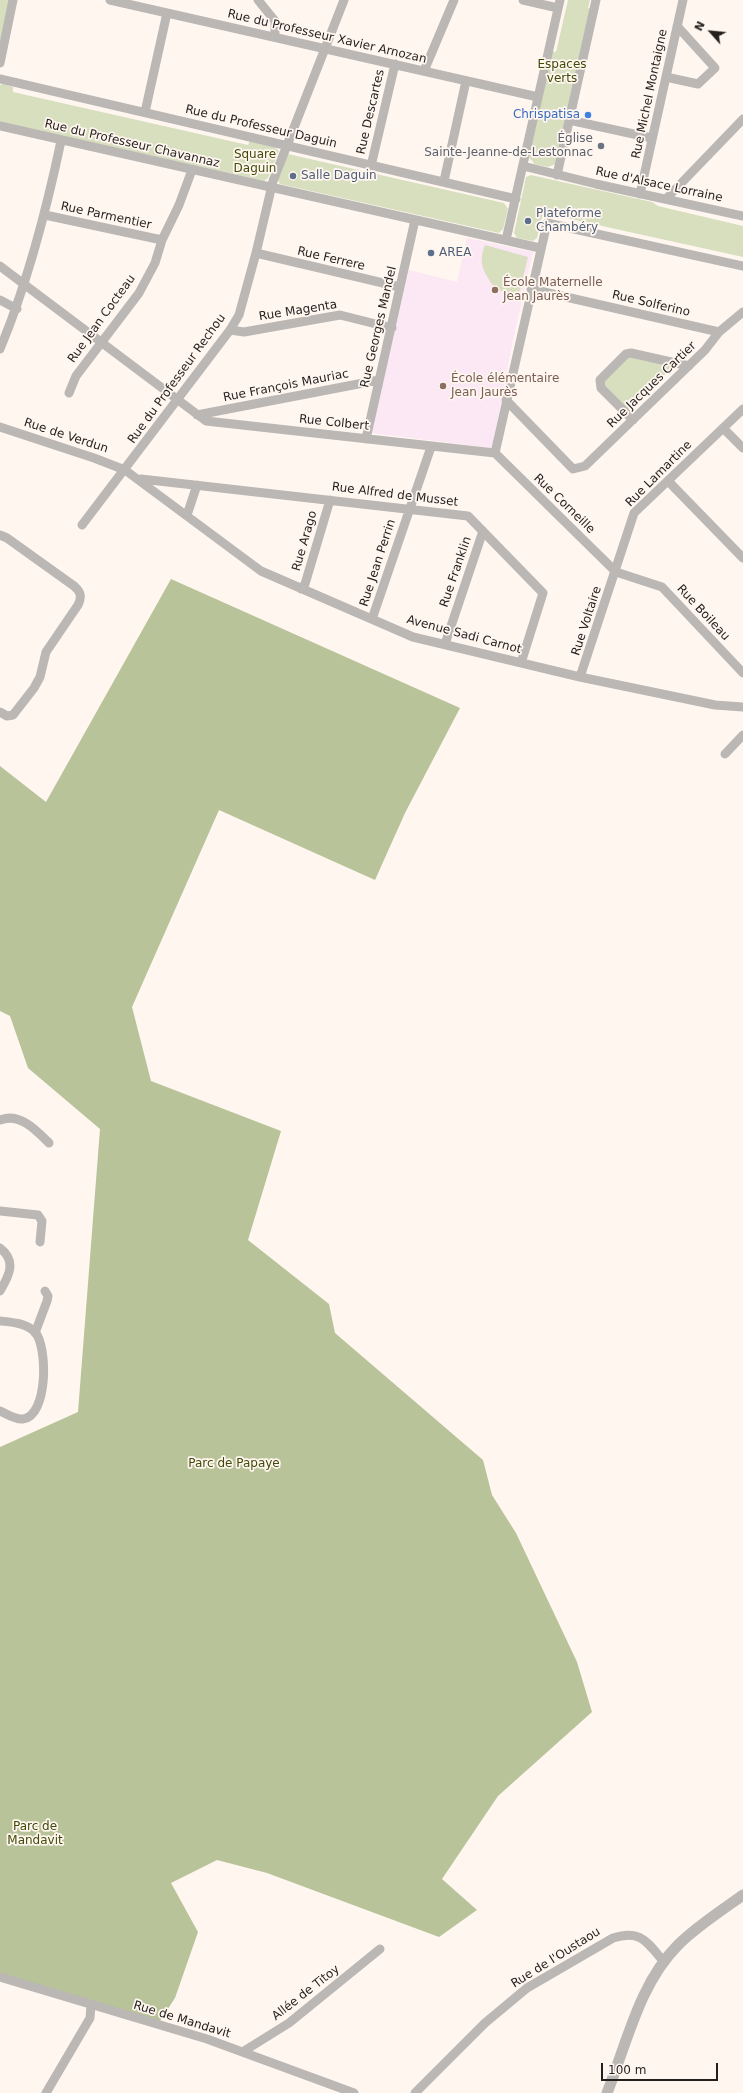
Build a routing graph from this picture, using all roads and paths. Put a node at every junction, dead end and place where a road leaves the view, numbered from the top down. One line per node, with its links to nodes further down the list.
1 (13, 0): 15 (street)
2 (110, 0): 9 (street, Rue du Professeur Xavier Arnozan)
3 (258, 0): 13 (street)
4 (344, 0): 14 (street, Rue du Professeur Rechou)
5 (454, 0): 17 (street)
6 (523, 0): 10 (street)
7 (596, 0): 24 (street)
8 (683, 0): 12 (street, Rue Michel Montaigne)
9 (151, 4): 11 (street, Rue du Professeur Xavier Arnozan)
10 (559, 4): 21 (street)
11 (167, 13): 13 (street, Rue du Professeur Xavier Arnozan); 22 (street)
12 (677, 26): 18 (street, Rue Michel Montaigne); 18 (street)
13 (275, 38): 14 (street, Rue du Professeur Xavier Arnozan)
14 (324, 49): 16 (street, Rue du Professeur Xavier Arnozan); 28 (street, Rue du Professeur Rechou)
15 (0, 63)
16 (395, 64): 17 (street, Rue du Professeur Xavier Arnozan); 29 (street, Rue Descartes)
17 (424, 71): 20 (street, Rue du Professeur Xavier Arnozan)
18 (666, 77): 26 (street, Rue Michel Montaigne)
19 (0, 79): 22 (street, Rue du Professeur Daguin)
20 (466, 81): 21 (street, Rue du Professeur Xavier Arnozan); 33 (street)
21 (538, 97): 30 (street)
22 (145, 112): 28 (street, Rue du Professeur Daguin)
23 (743, 119): 37 (street)
24 (569, 120): 26 (street); 32 (street)
25 (0, 126): 27 (street, Rue du Professeur Chavannaz)
26 (652, 138): 35 (street, Rue Michel Montaigne)
27 (61, 141): 31 (street, Rue du Professeur Chavannaz); 38 (street)
28 (287, 145): 29 (street, Rue du Professeur Daguin); 34 (street, Rue du Professeur Rechou)
29 (371, 166): 33 (street, Rue du Professeur Daguin)
30 (523, 166): 32 (street, Rue d'Alsace Lorraine); 36 (street)
31 (192, 170): 34 (street, Rue du Professeur Chavannaz); 41 (street, Rue Jean Cocteau)
32 (557, 175): 35 (street, Rue d'Alsace Lorraine)
33 (444, 181): 36 (street, Rue du Professeur Daguin)
34 (271, 187): 40 (street, Rue du Professeur Chavannaz); 44 (street, Rue du Professeur Rechou)
35 (640, 194): 37 (street, Rue d'Alsace Lorraine)
36 (516, 199): 42 (street)
37 (666, 199): 39 (street, Rue d'Alsace Lorraine)
38 (45, 215): 41 (street, Rue Parmentier); 47 (street)
39 (743, 216)
40 (415, 220): 42 (street, Rue du Professeur Chavannaz); 48 (street, Rue Georges Mandel)
41 (162, 240): 56 (street, Rue Jean Cocteau)
42 (506, 240): 43 (street, Rue du Professeur Chavannaz)
43 (540, 248): 46 (street); 49 (street)
44 (256, 253): 48 (street, Rue Ferrere); 54 (street, Rue du Professeur Rechou)
45 (0, 266): 47 (street, Rue Colbert)
46 (743, 266)
47 (24, 285): 51 (street); 56 (street, Rue Colbert)
48 (400, 287): 53 (street, Rue Georges Mandel)
49 (531, 289): 55 (street, Rue Solferino); 62 (street)
50 (0, 300): 51 (street)
51 (17, 309): 57 (street)
52 (743, 312): 55 (street, Rue Jacques Cartier)
53 (392, 328): 54 (street, Rue Magenta); 59 (street, Rue Georges Mandel)
54 (230, 330): 61 (street, Rue du Professeur Rechou)
55 (719, 332): 58 (street, Rue Jacques Cartier)
56 (102, 344): 60 (street, Rue Jean Cocteau); 61 (street, Rue Colbert)
57 (0, 349)
58 (689, 366): 65 (street, Rue Jacques Cartier); 65 (street)
59 (379, 380): 64 (street, Rue François Mauriac); 68 (street, Rue Georges Mandel)
60 (69, 393)
61 (177, 400): 64 (street, Rue Colbert); 72 (street, Rue du Professeur Rechou)
62 (506, 400): 65 (street, Rue Jacques Cartier); 71 (street)
63 (743, 409): 67 (street, Rue Lamartine)
64 (197, 415): 68 (street, Rue Colbert)
65 (633, 420)
66 (0, 427): 72 (street, Rue de Verdun)
67 (723, 428): 70 (street); 74 (street, Rue Lamartine)
68 (366, 439): 69 (street, Rue Colbert)
69 (431, 446): 71 (street, Rue Colbert); 77 (street, Rue Jean Perrin)
70 (743, 448)
71 (495, 454): 83 (street, Rue Corneille)
72 (125, 470): 73 (street, Avenue Sadi Carnot); 79 (street, Rue du Professeur Rechou)
73 (139, 479): 75 (street, Rue Alfred de Musset); 78 (street, Avenue Sadi Carnot)
74 (669, 482): 82 (street); 83 (street, Rue Lamartine)
75 (197, 485): 76 (street, Rue Alfred de Musset); 78 (street)
76 (330, 500): 77 (street, Rue Alfred de Musset); 84 (street, Rue Arago)
77 (409, 508): 80 (street, Rue Alfred de Musset); 85 (street, Rue Jean Perrin)
78 (187, 515): 84 (street, Avenue Sadi Carnot)
79 (82, 524)
80 (483, 531): 86 (street, Rue Franklin); 87 (street, Rue Alfred de Musset)
81 (0, 534): 91 (street)
82 (743, 558)
83 (616, 572): 88 (street, Rue Boileau); 89 (street, Rue Voltaire)
84 (301, 589): 85 (street, Avenue Sadi Carnot)
85 (372, 619): 86 (street, Avenue Sadi Carnot)
86 (445, 644): 87 (street, Avenue Sadi Carnot)
87 (521, 663): 89 (street, Avenue Sadi Carnot)
88 (743, 673)
89 (580, 676): 90 (street, Avenue Sadi Carnot)
90 (743, 707)
91 (0, 712)
92 (743, 735): 93 (street)
93 (725, 754)
94 (0, 1120): 95 (street)
95 (49, 1143)
96 (0, 1211): 97 (street)
97 (40, 1242)
98 (0, 1248): 100 (street)
99 (46, 1290): 102 (street)
100 (0, 1291)
101 (0, 1321): 102 (street)
102 (35, 1333): 103 (street)
103 (0, 1411)
104 (743, 1895): 106 (street)
105 (380, 1949): 109 (street, Allée de Titoy)
106 (664, 1962): 112 (street, Rue de l'Oustaou); 113 (street)
107 (0, 1978): 108 (street, Rue de Mandavit)
108 (91, 2006): 109 (street, Rue de Mandavit); 110 (street)
109 (244, 2051): 111 (street, Rue de Mandavit)
110 (46, 2093)
111 (354, 2093)
112 (415, 2093)
113 (608, 2093)

